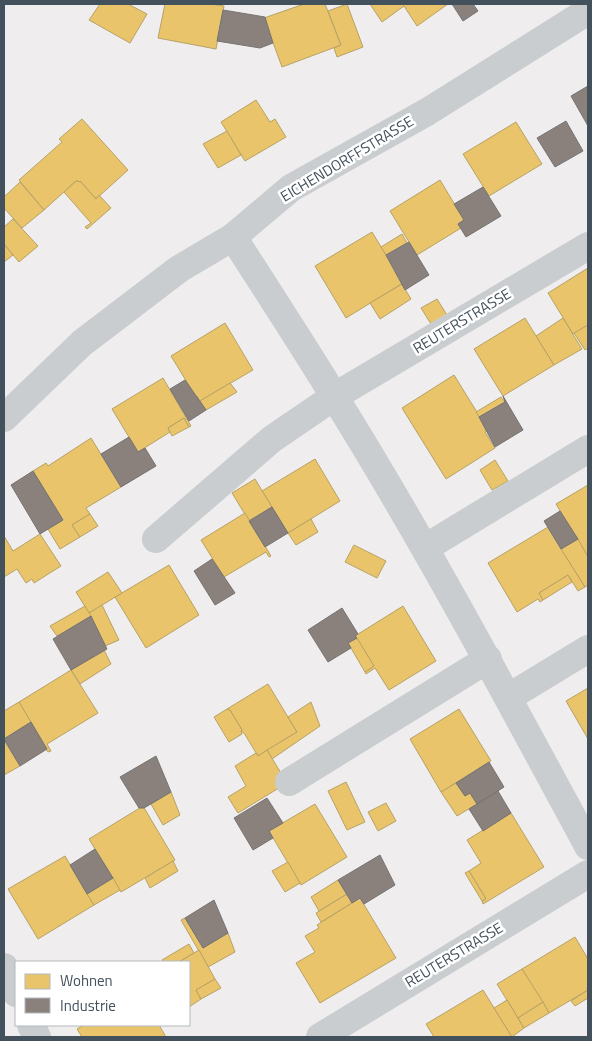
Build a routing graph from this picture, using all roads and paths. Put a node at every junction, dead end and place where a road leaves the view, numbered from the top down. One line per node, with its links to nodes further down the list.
1 (588, 11): 2 (street, EICHENDORFFSTRASSE)
2 (233, 237): 4 (street); 5 (street, EICHENDORFFSTRASSE)
3 (588, 246): 4 (street, REUTERSTRASSE)
4 (335, 396): 7 (street, REUTERSTRASSE); 8 (street)
5 (4, 418)
6 (588, 449): 8 (street)
7 (156, 539)
8 (424, 548): 10 (street)
9 (588, 649): 11 (street)
10 (488, 660): 11 (street); 12 (street)
11 (509, 696): 13 (street)
12 (289, 782)
13 (588, 846)
14 (588, 874): 17 (street, REUTERSTRASSE)
15 (4, 967): 16 (street)
16 (15, 991)
17 (320, 1037)

